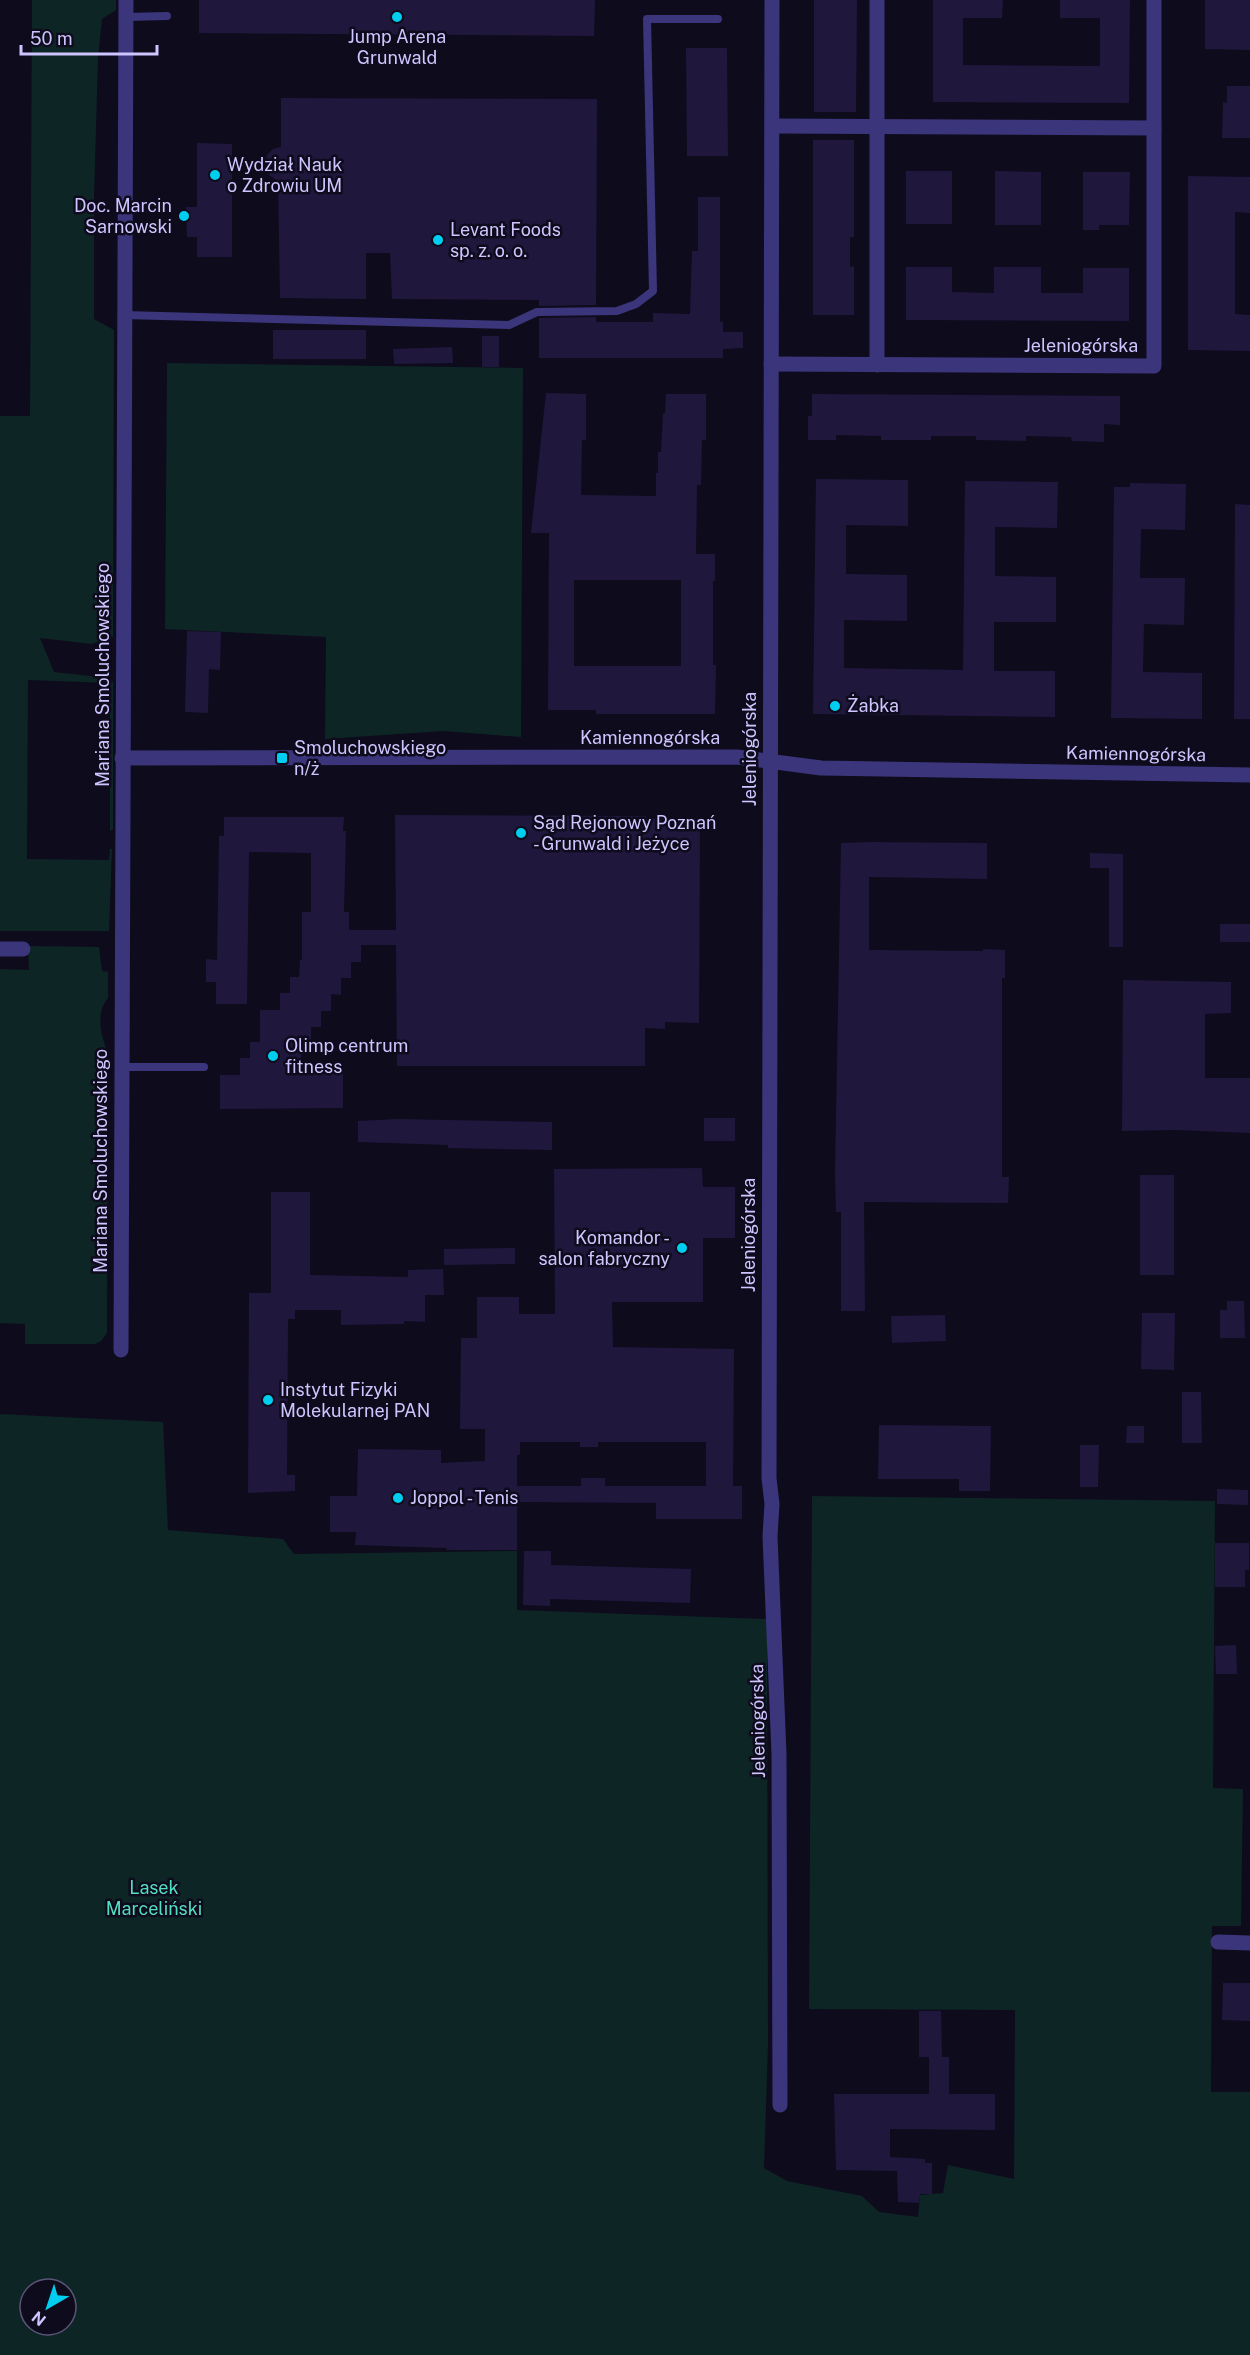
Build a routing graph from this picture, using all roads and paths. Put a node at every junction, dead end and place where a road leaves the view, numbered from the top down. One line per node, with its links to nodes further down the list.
1 (126, 0): 6 (street, Mariana Smoluchowskiego)
2 (772, 0): 8 (street, Jeleniogórska)
3 (877, 0): 9 (street)
4 (1154, 0): 10 (street, Jeleniogórska)
5 (167, 16): 6 (lane)
6 (126, 17): 11 (street, Mariana Smoluchowskiego)
7 (718, 19): 11 (lane)
8 (772, 126): 9 (street); 12 (street, Jeleniogórska)
9 (877, 127): 10 (street); 13 (street)
10 (1154, 128): 13 (street, Jeleniogórska)
11 (124, 315): 14 (street, Mariana Smoluchowskiego)
12 (771, 364): 13 (street, Jeleniogórska); 15 (street, Jeleniogórska)
13 (877, 365)
14 (122, 758): 15 (street, Kamiennogórska); 19 (street, Mariana Smoluchowskiego)
15 (770, 761): 16 (street, Kamiennogórska); 24 (street, Jeleniogórska)
16 (1250, 775)
17 (0, 949): 18 (street)
18 (23, 949)
19 (121, 1067): 20 (lane); 21 (street, Mariana Smoluchowskiego)
20 (204, 1067)
21 (121, 1350)
22 (1218, 1942): 23 (street)
23 (1250, 1942)
24 (780, 2105)

